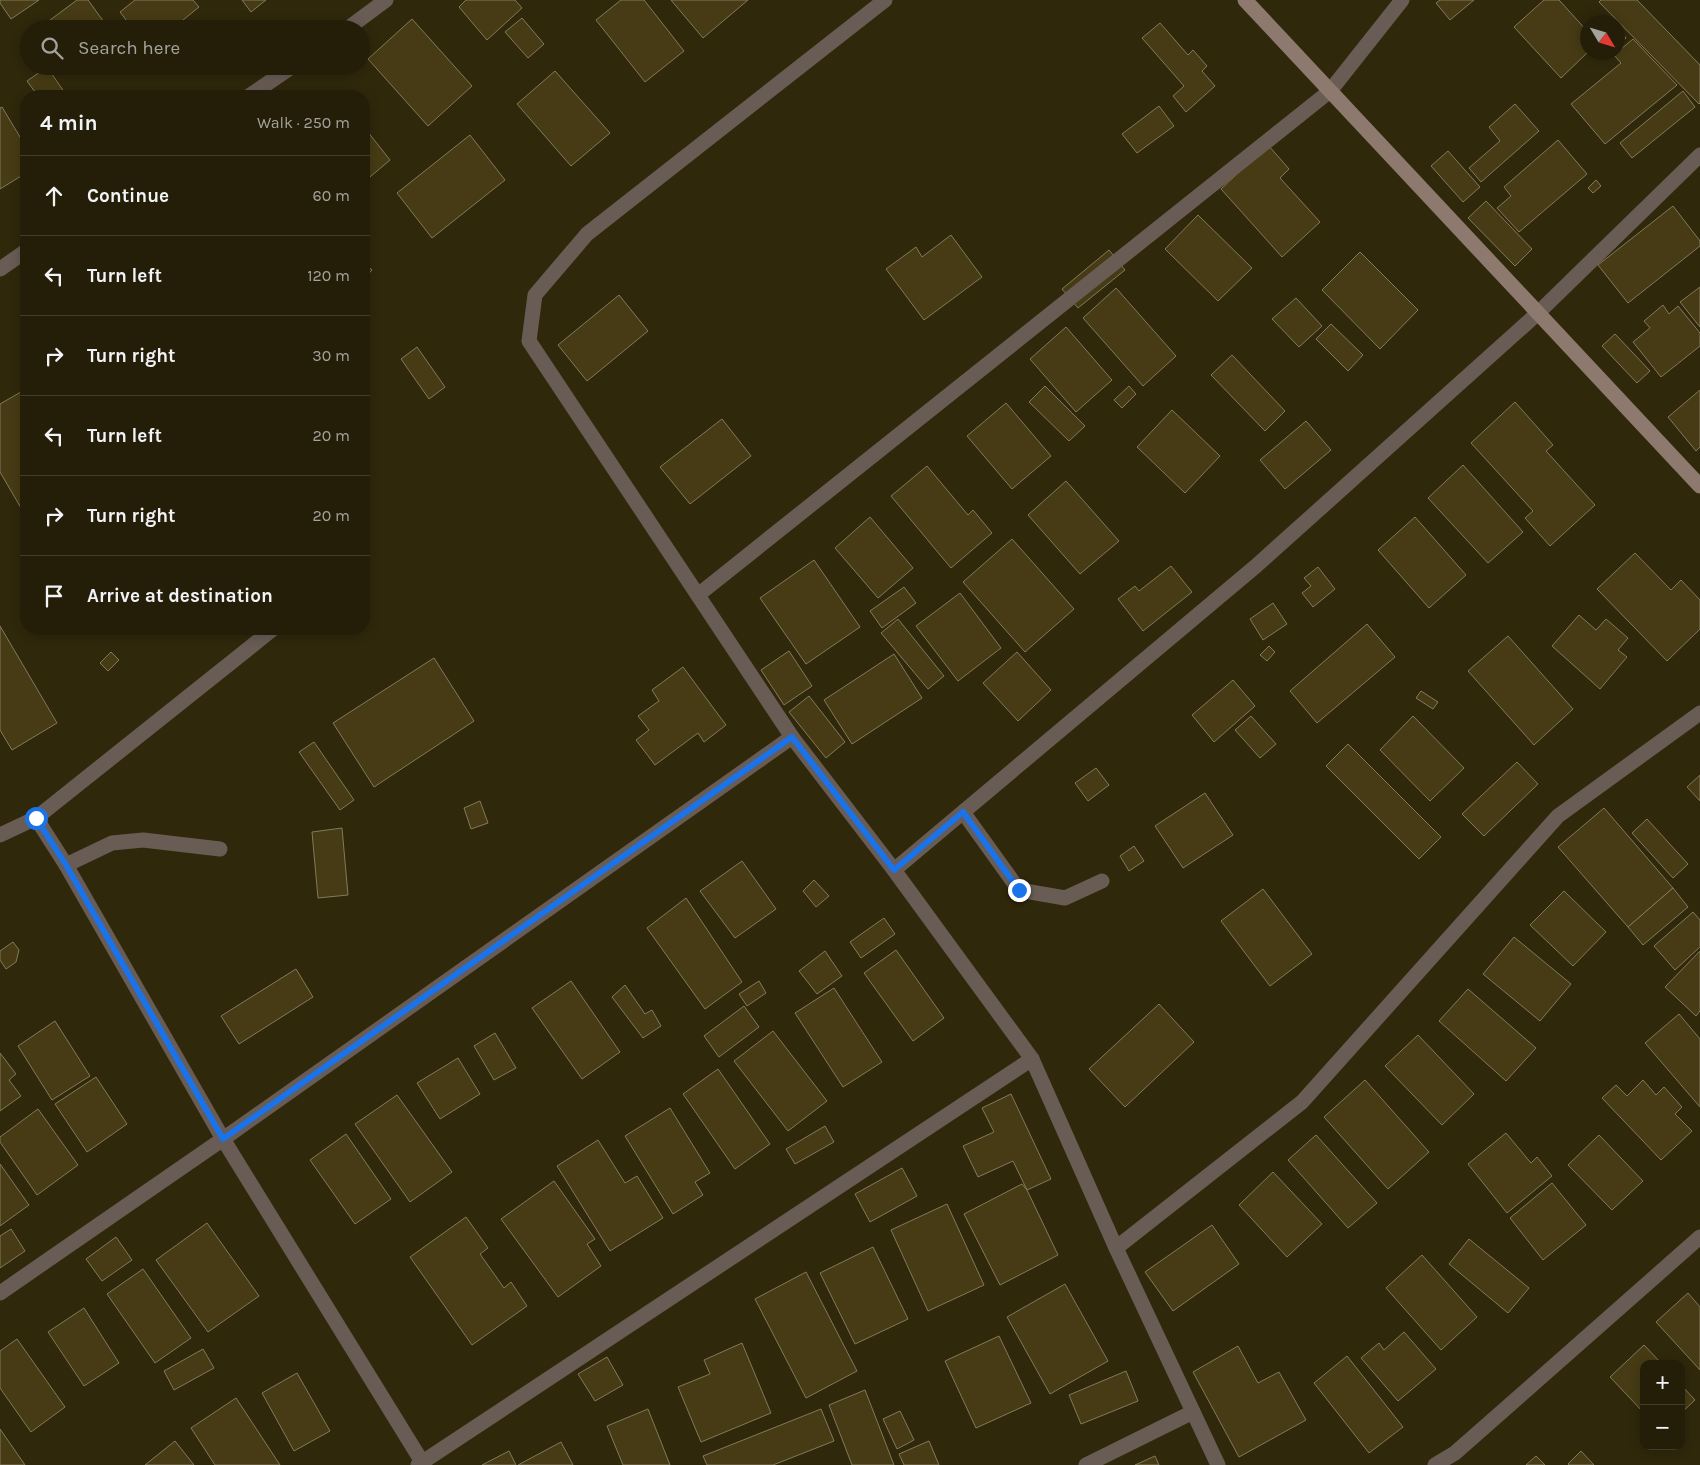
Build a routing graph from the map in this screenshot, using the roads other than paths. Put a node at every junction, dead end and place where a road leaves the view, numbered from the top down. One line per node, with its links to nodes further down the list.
1 (386, 0): 5 (street)
2 (885, 0): 14 (street)
3 (1245, 0): 8 (street)
4 (1402, 0): 8 (street)
5 (359, 20)
6 (280, 75): 7 (street)
7 (259, 90)
8 (1330, 91): 12 (street); 14 (street)
9 (1700, 155): 12 (street)
10 (20, 255): 11 (street)
11 (0, 269)
12 (1538, 313): 13 (street); 18 (street)
13 (1700, 486)
14 (698, 595): 17 (street)
15 (265, 635): 19 (street)
16 (1700, 713): 28 (street)
17 (792, 737): 23 (street); 26 (street)
18 (963, 812): 23 (street); 24 (street)
19 (36, 818): 20 (street); 22 (street)
20 (0, 835)
21 (220, 849): 22 (street)
22 (66, 865): 26 (street)
23 (894, 870): 25 (street)
24 (1102, 881)
25 (1032, 1059): 28 (street); 31 (street)
26 (223, 1139): 29 (street); 31 (street)
27 (1700, 1237): 34 (street)
28 (1116, 1248): 30 (street)
29 (0, 1293)
30 (1193, 1412): 32 (street); 33 (street)
31 (422, 1464)
32 (1086, 1465)
33 (1218, 1465)
34 (1435, 1465)

